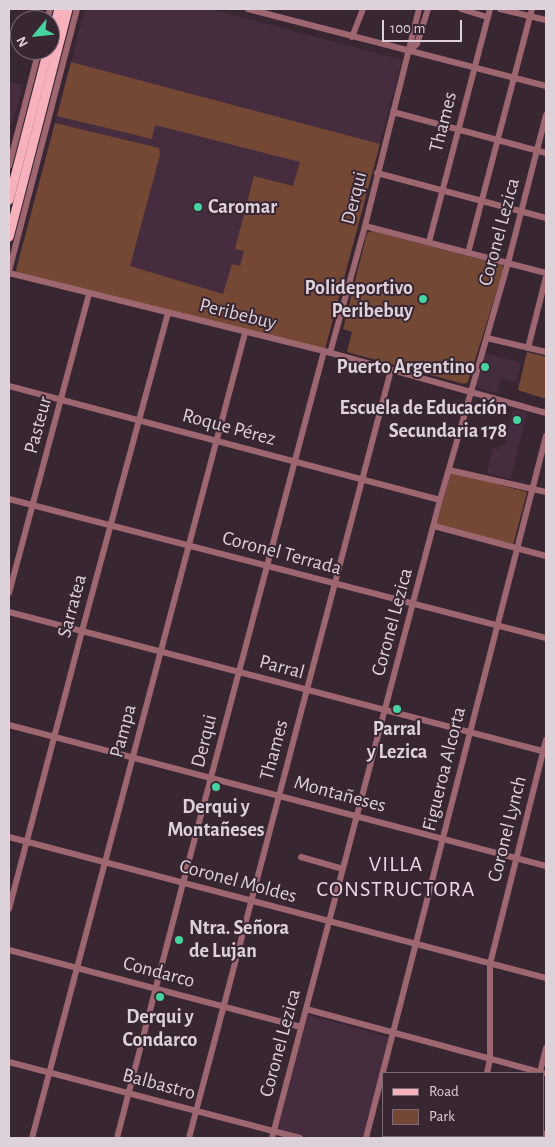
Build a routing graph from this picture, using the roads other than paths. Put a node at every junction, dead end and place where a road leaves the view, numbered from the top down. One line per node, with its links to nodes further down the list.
1 (68, 9): 37 (main road)
2 (77, 9): 41 (street)
3 (250, 9): 14 (street)
4 (363, 9): 14 (street)
5 (419, 9): 15 (street, Derqui)
6 (428, 9): 15 (street, Derqui)
7 (460, 9): 12 (street)
8 (490, 9): 12 (street, Thames)
9 (500, 9): 11 (street)
10 (532, 9): 11 (street)
11 (530, 16): 13 (street); 19 (street)
12 (488, 17): 18 (street, Thames)
13 (546, 20)
14 (352, 36): 15 (street)
15 (409, 52): 18 (street); 21 (street, Derqui)
16 (36, 60): 25 (street)
17 (45, 60): 32 (main road)
18 (474, 67): 19 (street); 23 (street, Thames)
19 (514, 77): 20 (street); 26 (street)
20 (546, 86)
21 (393, 112): 23 (street); 30 (street, Derqui)
22 (546, 115): 27 (street, Coronel Lezica)
23 (458, 130): 26 (street); 31 (street, Thames)
24 (9, 136): 25 (street)
25 (16, 138): 29 (street)
26 (497, 140): 27 (street); 33 (street)
27 (538, 151): 28 (street); 34 (street, Coronel Lezica)
28 (546, 153)
29 (9, 166)
30 (377, 173): 31 (street); 36 (street, Derqui)
31 (443, 191): 33 (street); 38 (street, Thames)
32 (9, 200)
33 (481, 202): 34 (street); 39 (street)
34 (520, 211): 35 (street); 40 (street, Coronel Lezica)
35 (546, 218)
36 (365, 226): 38 (street); 49 (street, Derqui)
37 (9, 237)
38 (429, 242): 39 (street)
39 (468, 252): 40 (street)
40 (508, 263): 42 (street); 47 (street, Coronel Lezica)
41 (9, 272): 44 (street, Peribebuy)
42 (546, 273)
43 (546, 277): 48 (street)
44 (89, 294): 45 (street, Peribebuy); 54 (street, Pasteur)
45 (168, 313): 46 (street, Peribebuy); 56 (street, Sarratea)
46 (245, 333): 49 (street, Peribebuy); 58 (street, Pampa)
47 (487, 338): 48 (street); 53 (street, Coronel Lezica)
48 (528, 348): 50 (street)
49 (327, 352): 51 (street, Peribebuy); 59 (street, Derqui)
50 (546, 352)
51 (391, 370): 53 (street, Peribebuy); 61 (street, Thames)
52 (9, 386): 54 (street, Roque Pérez)
53 (470, 391): 55 (street, Peribebuy); 60 (street, Coronel Lezica)
54 (62, 400): 56 (street, Roque Pérez); 66 (street, Pasteur)
55 (546, 413)
56 (140, 420): 58 (street, Roque Pérez); 67 (street, Sarratea)
57 (546, 436): 62 (street, Figueroa Alcorta)
58 (217, 441): 59 (street, Roque Pérez); 69 (street, Pampa)
59 (296, 461): 61 (street, Roque Pérez); 72 (street, Derqui)
60 (449, 470): 62 (street); 65 (street, Coronel Lezica)
61 (362, 479): 65 (street, Roque Pérez); 73 (street, Thames)
62 (533, 489): 63 (street); 70 (street, Figueroa Alcorta)
63 (546, 492)
64 (9, 499): 66 (street, Coronel Terrada)
65 (440, 500): 68 (street, Coronel Lezica)
66 (33, 505): 67 (street, Coronel Terrada); 74 (street, Pasteur)
67 (110, 525): 69 (street, Coronel Terrada); 78 (street, Sarratea)
68 (434, 526): 70 (street); 75 (street, Coronel Lezica)
69 (190, 546): 72 (street, Coronel Terrada); 80 (street, Pampa)
70 (516, 548): 71 (street); 77 (street, Figueroa Alcorta)
71 (546, 556)
72 (267, 566): 73 (street, Coronel Terrada); 81 (street, Derqui)
73 (335, 584): 75 (street, Coronel Terrada); 82 (street, Thames)
74 (9, 593)
75 (414, 604): 77 (street, Coronel Terrada); 83 (street, Coronel Lezica)
76 (9, 612): 78 (street, Parral)
77 (497, 625): 79 (street, Coronel Terrada); 85 (street, Figueroa Alcorta)
78 (82, 631): 80 (street, Parral); 86 (street, Sarratea)
79 (546, 638)
80 (161, 652): 81 (street, Parral); 89 (street, Pampa)
81 (238, 672): 82 (street, Parral); 90 (street, Derqui)
82 (307, 690): 83 (street, Parral); 91 (street, Thames)
83 (385, 710): 85 (street, Parral); 92 (street, Coronel Lezica)
84 (9, 724): 86 (street, Montañeses)
85 (469, 733): 88 (street, Parral); 94 (street, Figueroa Alcorta)
86 (54, 736): 89 (street, Montañeses); 95 (street, Sarratea)
87 (546, 740): 88 (street, Coronel Lynch)
88 (545, 752): 97 (street, Coronel Lynch)
89 (132, 757): 90 (street, Montañeses); 98 (street, Pampa)
90 (211, 778): 91 (street, Montañeses); 101 (street, Derqui)
91 (278, 795): 92 (street, Montañeses); 102 (street, Thames)
92 (357, 816): 94 (street, Montañeses); 100 (street, Coronel Lezica)
93 (9, 837): 95 (street, Coronel Moldes)
94 (442, 838): 97 (street, Montañeses); 105 (street, Figueroa Alcorta)
95 (26, 842): 98 (street, Coronel Moldes); 103 (street, Sarratea)
96 (301, 857): 100 (street)
97 (516, 858): 99 (street, Montañeses); 107 (street, Coronel Lynch)
98 (105, 862): 101 (street, Coronel Moldes); 108 (street, Pampa)
99 (546, 866)
100 (343, 869): 104 (street, Coronel Lezica)
101 (182, 883): 102 (street, Coronel Moldes); 110 (street, Derqui)
102 (251, 901): 104 (street, Coronel Moldes); 111 (street, Thames)
103 (9, 909)
104 (330, 921): 105 (street, Coronel Moldes); 112 (street, Coronel Lezica)
105 (416, 944): 107 (street, Coronel Moldes); 114 (street, Figueroa Alcorta)
106 (9, 950): 108 (street, Condarco)
107 (490, 964): 109 (street, Coronel Moldes); 116 (street, Coronel Lynch)
108 (77, 968): 110 (street, Condarco); 122 (street, Pampa)
109 (546, 978)
110 (156, 988): 111 (street, Condarco); 123 (street, Derqui)
111 (224, 1006): 113 (street, Condarco); 125 (street, Thames)
112 (306, 1009): 113 (street, Coronel Lezica); 114 (street)
113 (302, 1027): 126 (street, Coronel Lezica)
114 (394, 1033): 116 (street); 118 (street, Figueroa Alcorta)
115 (546, 1048): 121 (street)
116 (490, 1060): 119 (street, Coronel Lynch); 120 (street)
117 (9, 1062): 122 (street, Balbastro)
118 (386, 1072)
119 (487, 1072)
120 (539, 1072)
121 (543, 1072)
122 (49, 1073): 123 (street, Balbastro); 127 (street, Pampa)
123 (129, 1093): 125 (street, Balbastro); 128 (street, Derqui)
124 (381, 1094): 131 (street, Figueroa Alcorta)
125 (196, 1111): 126 (street, Balbastro); 129 (street, Thames)
126 (273, 1135): 130 (street, Balbastro)
127 (32, 1138)
128 (117, 1138)
129 (189, 1138)
130 (300, 1138)
131 (366, 1138)

